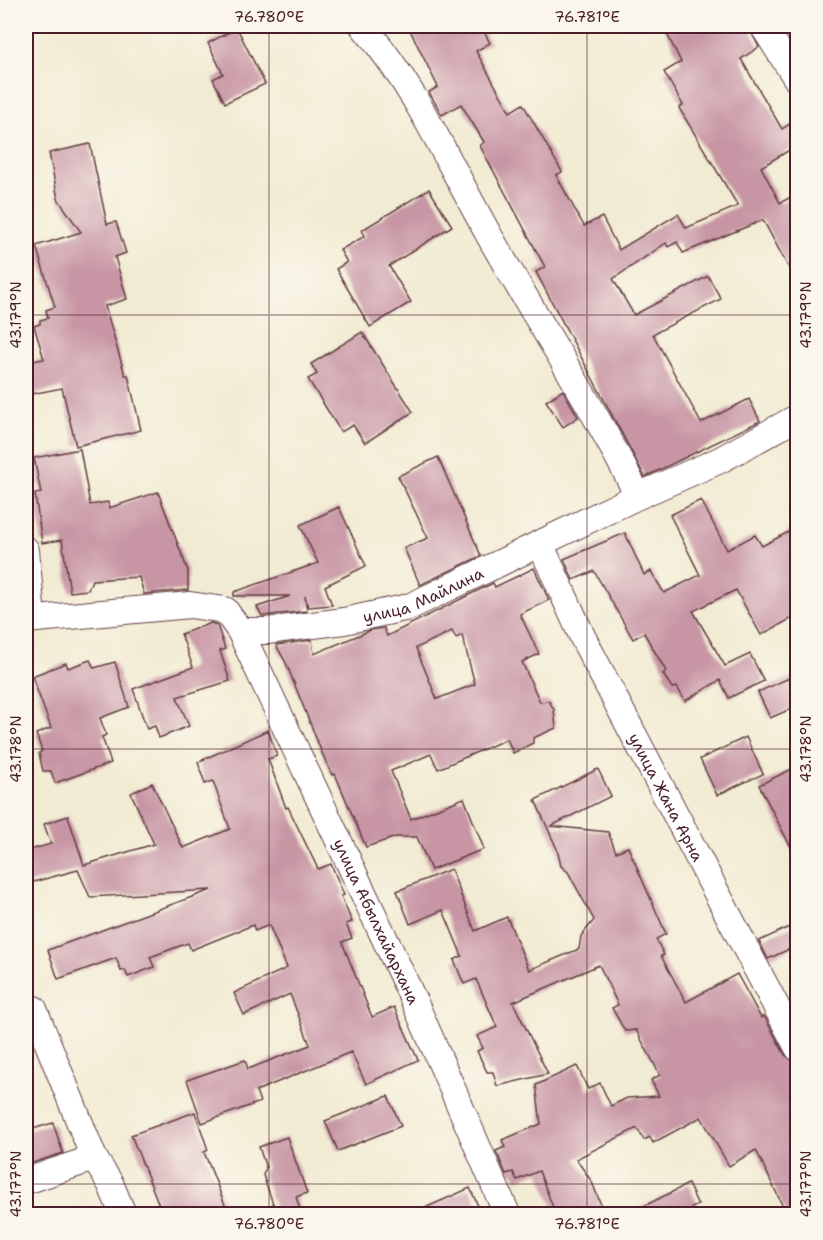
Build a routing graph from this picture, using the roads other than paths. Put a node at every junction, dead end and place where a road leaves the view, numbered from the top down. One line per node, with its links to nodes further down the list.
1 (363, 26): 5 (street)
2 (763, 26): 3 (street)
3 (798, 81)
4 (798, 417): 5 (street, улица Майлина)
5 (638, 496): 6 (street, улица Майлина)
6 (540, 543): 9 (street, улица Майлина); 11 (street, улица Жана Арна)
7 (26, 550): 8 (street)
8 (29, 619): 9 (street)
9 (240, 631): 15 (street, улица Абылхайархана)
10 (34, 1009): 12 (street)
11 (798, 1048)
12 (94, 1158): 13 (street); 14 (street)
13 (26, 1181)
14 (123, 1215)
15 (507, 1215)

